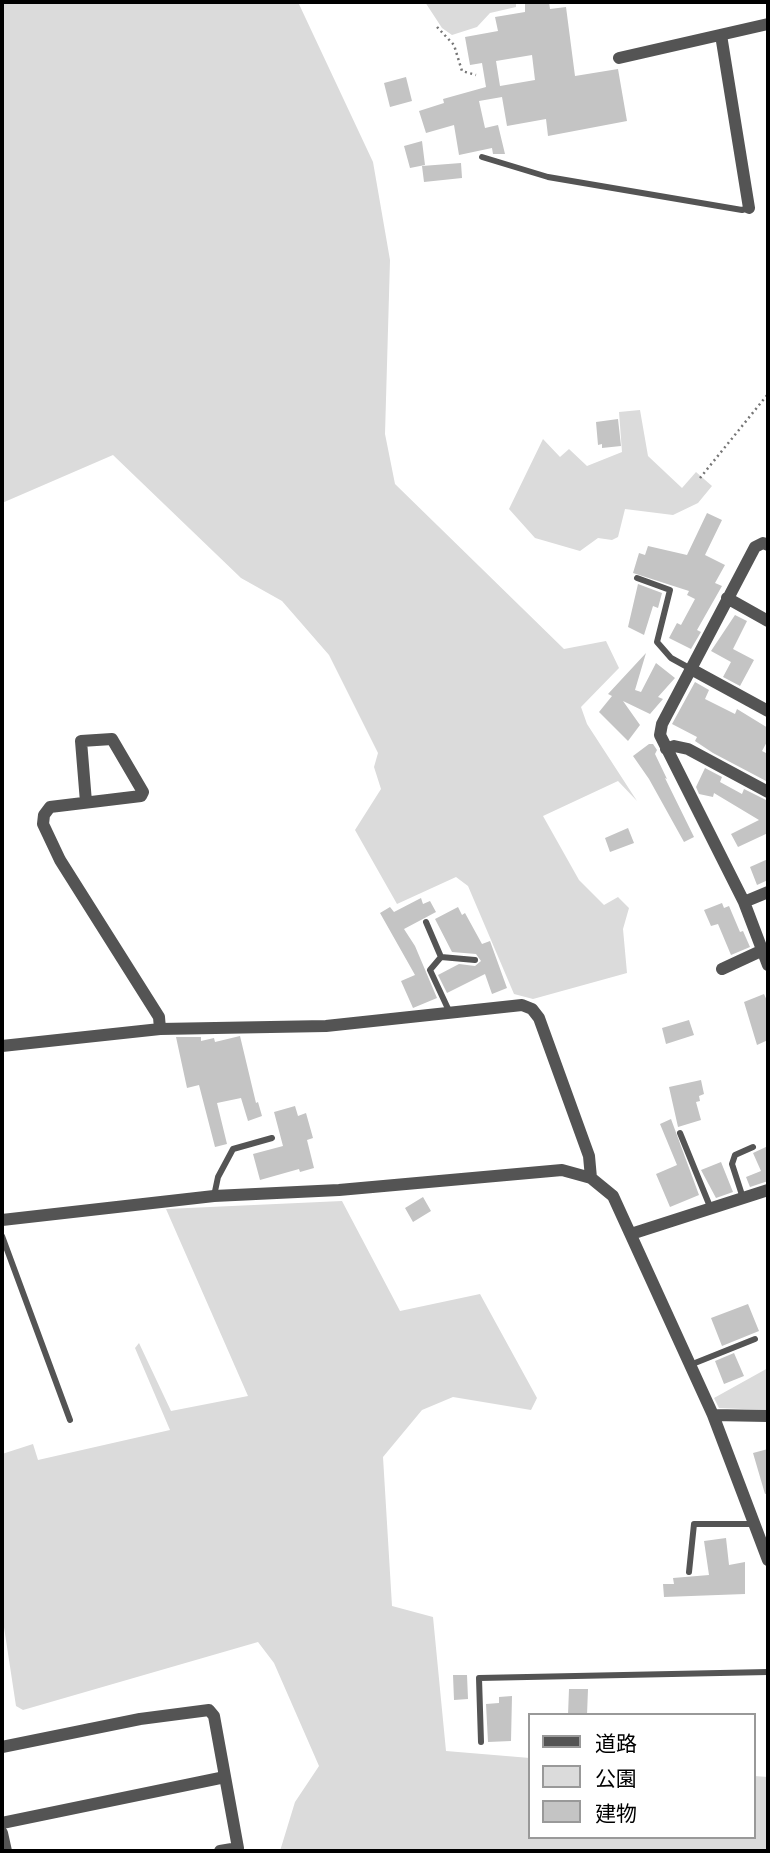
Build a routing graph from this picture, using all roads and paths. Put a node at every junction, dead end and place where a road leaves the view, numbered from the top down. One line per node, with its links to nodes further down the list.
1 (768, 24): 3 (street)
2 (437, 27): 5 (path)
3 (721, 35): 4 (street); 7 (street)
4 (619, 58)
5 (477, 75)
6 (482, 157): 7 (lane)
7 (749, 208)
8 (768, 394): 9 (path)
9 (700, 478)
10 (768, 545): 12 (street)
11 (637, 578): 14 (lane)
12 (727, 598): 13 (street); 14 (street)
13 (768, 621)
14 (691, 669): 15 (street); 16 (street)
15 (768, 711)
16 (666, 749): 17 (street); 20 (street)
17 (768, 792)
18 (86, 802): 18 (street); 28 (street)
19 (768, 892): 20 (street)
20 (744, 902): 22 (street)
21 (426, 922): 23 (lane)
22 (763, 950): 25 (street); 26 (street)
23 (442, 957): 24 (lane); 27 (lane)
24 (475, 960)
25 (768, 965)
26 (722, 969)
27 (450, 1013): 28 (street); 33 (street)
28 (160, 1029): 29 (street)
29 (2, 1046)
30 (680, 1133): 37 (lane)
31 (272, 1138): 35 (lane)
32 (753, 1147): 36 (lane)
33 (591, 1178): 35 (street); 39 (street)
34 (768, 1191): 36 (street)
35 (215, 1196): 38 (street)
36 (743, 1198): 37 (street)
37 (711, 1209): 39 (street)
38 (2, 1220)
39 (631, 1234): 42 (street)
40 (2, 1236): 45 (lane)
41 (755, 1339): 42 (lane)
42 (690, 1365): 43 (street)
43 (713, 1415): 44 (street); 46 (street)
44 (768, 1416)
45 (69, 1420)
46 (755, 1524): 47 (street); 48 (lane)
47 (768, 1560)
48 (689, 1573)
49 (768, 1672): 50 (lane)
50 (481, 1742)
51 (2, 1748): 52 (street)
52 (225, 1777): 53 (street); 56 (street)
53 (2, 1823)
54 (2, 1833): 55 (street)
55 (6, 1851)
56 (220, 1851)

